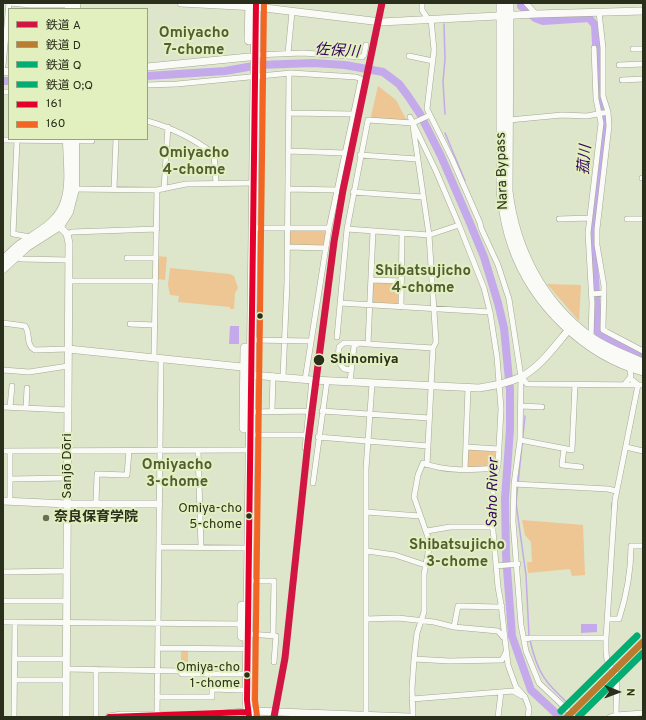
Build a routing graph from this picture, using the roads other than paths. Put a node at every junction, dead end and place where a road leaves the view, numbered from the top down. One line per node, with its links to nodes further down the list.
1 (9, 3): 9 (street)
2 (181, 3): 8 (street)
3 (422, 3): 15 (street)
4 (501, 3): 14 (highway, Nara Bypass)
5 (509, 3): 14 (highway, Nara Bypass)
6 (526, 3): 13 (street)
7 (72, 5): 9 (street)
8 (253, 5): 11 (street); 22 (highway)
9 (30, 6)
10 (643, 11): 12 (street)
11 (292, 12): 15 (street); 20 (street)
12 (599, 12): 13 (street); 33 (street)
13 (535, 14): 14 (street)
14 (505, 15): 15 (street); 39 (highway, Nara Bypass); 102 (highway, Nara Bypass)
15 (430, 19): 23 (street)
16 (8, 26): 19 (street)
17 (366, 45): 20 (street)
18 (594, 48): 36 (street)
19 (7, 50): 26 (street)
20 (288, 53): 22 (street)
21 (409, 56): 23 (street)
22 (252, 57): 27 (street); 29 (highway)
23 (433, 60): 37 (street)
24 (643, 64): 25 (street)
25 (619, 65)
26 (3, 66)
27 (148, 67)
28 (289, 74): 29 (street); 34 (street); 35 (street)
29 (252, 76): 32 (street); 53 (highway)
30 (643, 79): 31 (street)
31 (622, 80)
32 (148, 85)
33 (608, 112): 36 (street); 55 (street)
34 (288, 113): 35 (street); 48 (street)
35 (353, 114): 49 (street)
36 (599, 114): 39 (street); 54 (street)
37 (429, 115): 41 (street); 125 (street)
38 (410, 117): 41 (street)
39 (509, 120): 102 (highway, Nara Bypass)
40 (148, 121): 42 (street)
41 (414, 123): 50 (street); 51 (street); 69 (street)
42 (168, 127): 52 (street); 58 (street)
43 (3, 140): 44 (street)
44 (17, 140): 45 (street); 79 (street)
45 (71, 140): 46 (street); 56 (main road)
46 (92, 140)
47 (116, 140): 57 (street)
48 (288, 151): 49 (street); 59 (street)
49 (345, 153): 61 (street)
50 (360, 155): 51 (street); 62 (street)
51 (417, 159): 63 (street)
52 (216, 183): 53 (street); 58 (street)
53 (251, 183): 70 (highway); 118 (highway)
54 (593, 188): 55 (street); 64 (street)
55 (602, 188): 92 (street)
56 (71, 189): 57 (street); 68 (main road)
57 (114, 189): 60 (street)
58 (164, 189): 60 (street)
59 (288, 189): 61 (street); 71 (street)
60 (157, 190): 74 (street)
61 (337, 190): 72 (street)
62 (353, 192): 63 (street); 73 (street)
63 (423, 197): 78 (street)
64 (590, 218): 65 (street); 93 (street)
65 (559, 219)
66 (627, 219): 67 (street)
67 (643, 219)
68 (57, 224): 77 (street); 79 (main road); 82 (main road)
69 (459, 225): 78 (street); 98 (street)
70 (253, 228): 71 (street); 105 (highway)
71 (288, 228): 72 (street); 80 (street)
72 (329, 228): 81 (street)
73 (347, 229): 75 (street); 94 (street)
74 (157, 230): 77 (street); 84 (street)
75 (373, 231): 76 (street); 88 (street)
76 (402, 233): 78 (street); 91 (street)
77 (67, 234): 86 (street, Sanjō Dōri)
78 (429, 235): 97 (street)
79 (32, 237): 85 (main road)
80 (287, 247): 81 (street); 107 (street)
81 (326, 248): 108 (street)
82 (15, 257): 86 (street); 87 (main road)
83 (127, 258): 84 (street)
84 (156, 258): 90 (street)
85 (3, 260)
86 (69, 260): 89 (street, Sanjō Dōri)
87 (3, 269)
88 (371, 280): 91 (street); 95 (street)
89 (69, 281): 90 (street); 112 (street, Sanjō Dōri)
90 (156, 281): 101 (street)
91 (401, 281): 96 (street)
92 (603, 293): 93 (street); 106 (street)
93 (592, 294): 104 (street)
94 (340, 303): 95 (street); 103 (street)
95 (370, 304): 96 (street); 110 (street)
96 (401, 307): 97 (street)
97 (434, 308): 98 (street); 111 (street)
98 (490, 312): 131 (street)
99 (3, 323): 112 (street)
100 (130, 324): 101 (street)
101 (155, 325): 114 (street)
102 (572, 326): 104 (highway, Nara Bypass); 117 (highway, Nara Bypass); 125 (street)
103 (337, 337)
104 (591, 338): 106 (highway, Nara Bypass)
105 (252, 340): 107 (street); 122 (highway)
106 (608, 340): 113 (street); 115 (highway, Nara Bypass)
107 (286, 341): 108 (street); 124 (street)
108 (310, 342): 127 (street)
109 (359, 343): 110 (street); 120 (street); 120 (street)
110 (368, 344): 111 (street)
111 (433, 348): 136 (street)
112 (68, 349): 114 (street); 116 (street, Sanjō Dōri)
113 (643, 351)
114 (157, 357): 118 (street); 161 (street)
115 (643, 363)
116 (68, 366): 119 (street); 144 (street, Sanjō Dōri)
117 (629, 366): 121 (highway, Nara Bypass); 126 (street)
118 (245, 368): 122 (street); 163 (highway)
119 (3, 370)
120 (351, 370): 129 (street)
121 (643, 371)
122 (251, 375): 123 (street); 147 (highway)
123 (273, 376): 124 (street); 145 (street)
124 (283, 377): 127 (street)
125 (519, 377): 131 (street); 132 (street); 139 (street)
126 (630, 378): 133 (street); 134 (street)
127 (309, 380): 128 (street); 146 (street)
128 (327, 381): 129 (street); 148 (street)
129 (350, 382): 130 (street)
130 (372, 384): 136 (street); 149 (street)
131 (501, 384): 138 (street); 164 (street)
132 (575, 385): 133 (street); 160 (street)
133 (624, 385): 134 (street)
134 (641, 385): 158 (street)
135 (12, 386): 142 (street)
136 (431, 386): 138 (street); 150 (street)
137 (27, 388): 143 (street)
138 (468, 388): 157 (street)
139 (522, 406): 141 (street); 155 (street)
140 (3, 407): 142 (street)
141 (542, 407)
142 (10, 408): 143 (street)
143 (26, 408): 144 (street)
144 (68, 410): 167 (street, Sanjō Dōri)
145 (272, 411): 146 (street); 147 (street)
146 (309, 411): 152 (street)
147 (251, 412): 151 (highway)
148 (322, 412): 149 (street); 153 (street)
149 (369, 414): 150 (street); 154 (street)
150 (429, 418): 156 (street)
151 (250, 435): 152 (street); 163 (highway)
152 (306, 435): 159 (street)
153 (318, 437): 154 (street); 176 (street)
154 (367, 440): 156 (street); 183 (street)
155 (520, 440): 160 (street); 177 (street)
156 (428, 446): 170 (street)
157 (466, 447): 164 (street); 173 (street)
158 (626, 447): 169 (street); 178 (street)
159 (305, 448)
160 (564, 448): 171 (street)
161 (160, 450): 162 (street); 168 (street); 182 (street)
162 (198, 450): 163 (street); 189 (street)
163 (247, 450): 190 (highway); 197 (highway)
164 (499, 450): 172 (street)
165 (3, 451): 166 (street)
166 (10, 451): 167 (street); 175 (street)
167 (68, 451): 168 (street); 174 (street, Sanjō Dōri)
168 (129, 451): 181 (street)
169 (643, 451)
170 (427, 465): 173 (street); 184 (street)
171 (581, 467)
172 (496, 468): 173 (street); 185 (street)
173 (465, 470)
174 (67, 478): 175 (street); 180 (street, Sanjō Dōri)
175 (11, 479): 179 (street)
176 (313, 483)
177 (514, 484): 178 (street); 192 (street)
178 (616, 491): 202 (street)
179 (6, 501): 180 (street)
180 (67, 504): 181 (street); 195 (street, Sanjō Dōri)
181 (96, 504): 182 (street)
182 (159, 504): 188 (street)
183 (366, 512): 184 (street); 191 (street)
184 (420, 516): 186 (street)
185 (493, 527): 186 (street); 194 (street)
186 (427, 531): 193 (street)
187 (643, 546): 202 (street)
188 (159, 547): 189 (street); 207 (street)
189 (201, 547): 190 (street)
190 (244, 548): 208 (highway)
191 (367, 551): 193 (street); 201 (street)
192 (516, 564): 194 (street); 213 (street)
193 (425, 565): 203 (street)
194 (498, 565): 200 (street)
195 (67, 571): 196 (street); 199 (street, Sanjō Dōri)
196 (3, 572)
197 (249, 581): 208 (highway); 211 (street)
198 (3, 601): 199 (street)
199 (67, 601): 206 (street, Sanjō Dōri)
200 (502, 606): 209 (street); 216 (street)
201 (366, 619): 203 (street); 239 (street)
202 (608, 619): 212 (street)
203 (422, 621): 209 (street); 219 (street)
204 (3, 622): 205 (street)
205 (15, 622): 206 (street); 217 (street)
206 (67, 622): 207 (street); 218 (street, Sanjō Dōri)
207 (158, 622): 208 (street); 214 (street)
208 (245, 624): 210 (highway); 215 (highway)
209 (454, 627): 216 (street)
210 (248, 634): 211 (street); 233 (highway)
211 (273, 635): 220 (street)
212 (606, 638): 213 (street); 234 (street)
213 (524, 639): 249 (street)
214 (158, 648): 215 (street); 223 (street)
215 (242, 649): 224 (highway)
216 (507, 650): 219 (street); 230 (street)
217 (15, 659): 218 (street); 225 (street)
218 (66, 659): 221 (street, Sanjō Dōri)
219 (414, 659): 231 (street)
220 (274, 662)
221 (66, 669): 222 (street); 226 (street, Sanjō Dōri)
222 (96, 669): 223 (street); 243 (street)
223 (157, 670): 224 (street); 229 (street)
224 (242, 674): 227 (highway)
225 (15, 680): 226 (street); 241 (street)
226 (66, 680): 242 (street, Sanjō Dōri)
227 (242, 690): 229 (street); 233 (highway)
228 (500, 692): 230 (street); 231 (street); 247 (street)
229 (157, 697): 236 (street)
230 (525, 697): 248 (street)
231 (412, 699): 246 (street)
232 (643, 713): 234 (street)
233 (245, 715): 237 (street); 238 (street)
234 (616, 715): 250 (street)
235 (122, 716): 236 (street); 244 (street)
236 (157, 716): 237 (street)
237 (214, 716)
238 (346, 716): 239 (street)
239 (366, 716): 240 (street)
240 (388, 716): 245 (street)
241 (14, 717)
242 (66, 717)
243 (96, 717)
244 (109, 717)
245 (409, 717)
246 (413, 717)
247 (498, 717)
248 (528, 717)
249 (575, 717)
250 (610, 717)

